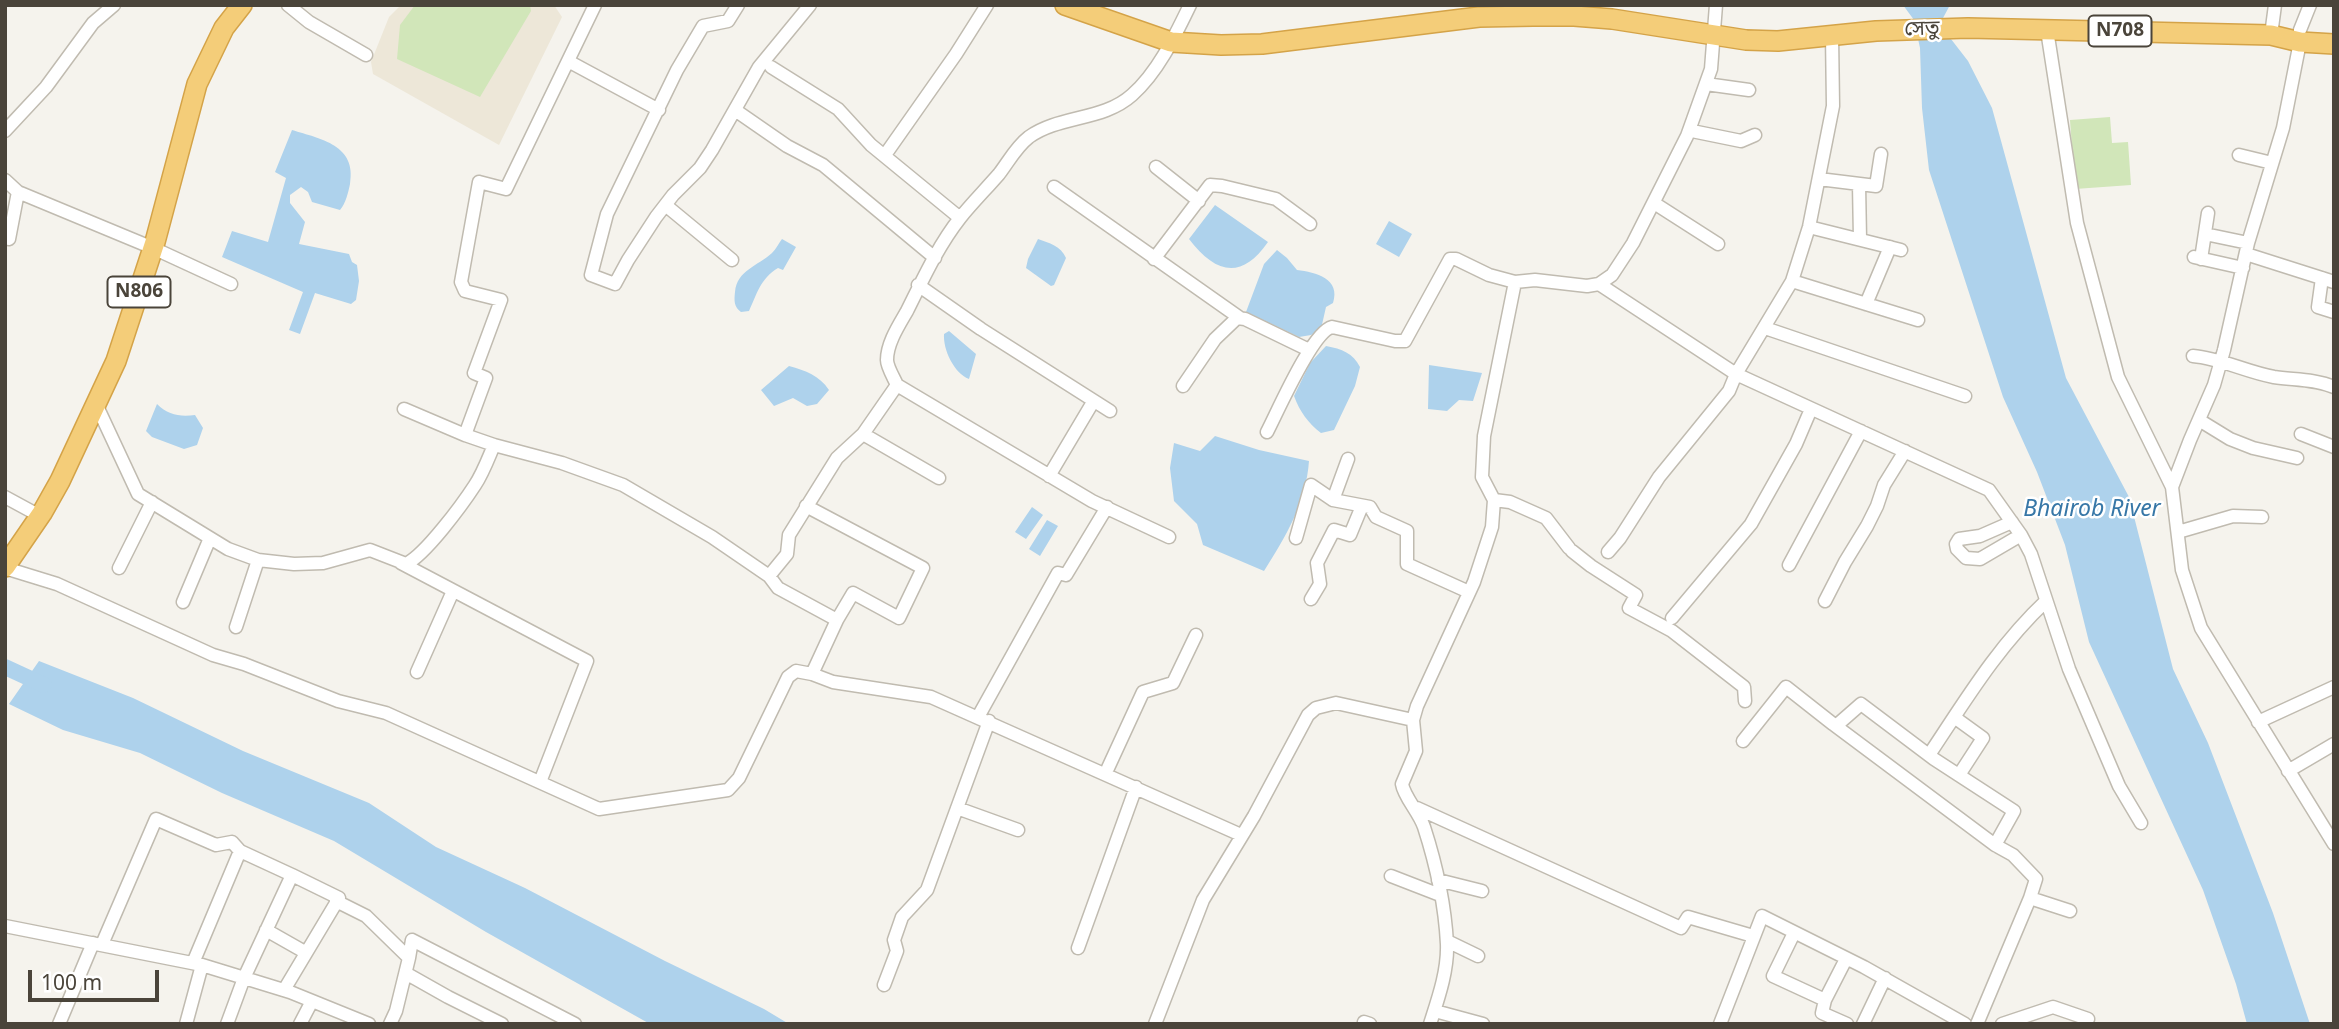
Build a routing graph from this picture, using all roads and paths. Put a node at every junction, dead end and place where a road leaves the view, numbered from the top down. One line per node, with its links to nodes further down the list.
1 (114, 5): 28 (street)
2 (242, 5): 52 (highway, N806)
3 (288, 5): 21 (street)
4 (595, 5): 22 (street)
5 (738, 5): 26 (street)
6 (810, 5): 27 (street)
7 (986, 5): 33 (street)
8 (1065, 5): 19 (highway, N708)
9 (1190, 5): 19 (street)
10 (1716, 5): 15 (street)
11 (2275, 5): 17 (street)
12 (2309, 5): 18 (street)
13 (2047, 30): 16 (highway, সেতু / N708); 17 (highway, N708); 95 (street)
14 (2334, 32): 18 (highway, N708)
15 (1713, 34): 16 (highway, N708); 19 (highway, N708); 24 (street)
16 (1832, 35): 36 (street)
17 (2271, 35): 18 (highway, N708)
18 (2300, 36): 20 (highway, N708); 34 (street)
19 (1171, 42): 45 (street)
20 (2334, 44)
21 (366, 55)
22 (568, 61): 26 (street); 86 (street)
23 (771, 66): 33 (street)
24 (1706, 84): 25 (street); 42 (street)
25 (1749, 90)
26 (659, 110): 27 (street)
27 (734, 110): 54 (street)
28 (5, 131)
29 (1692, 131): 30 (street)
30 (1755, 135)
31 (1881, 154): 38 (street)
32 (2239, 155): 34 (street)
33 (885, 156): 45 (street)
34 (2272, 163): 53 (street)
35 (1156, 167): 41 (street)
36 (1818, 179): 38 (street); 47 (street)
37 (5, 180): 40 (street)
38 (1858, 184): 50 (street)
39 (1054, 187): 55 (street)
40 (18, 192): 49 (street); 52 (street)
41 (1199, 201): 46 (street); 55 (street)
42 (1654, 203): 51 (street); 62 (street)
43 (669, 208): 56 (street)
44 (2208, 212): 48 (street)
45 (960, 218): 54 (street)
46 (1310, 224)
47 (1808, 227): 50 (street); 59 (street)
48 (2205, 234): 53 (street); 57 (street)
49 (5, 236)
50 (1860, 239): 64 (street)
51 (1718, 244)
52 (153, 248): 61 (street); 78 (highway, N806)
53 (2247, 248): 57 (street); 58 (street)
54 (935, 258): 63 (street)
55 (1154, 259): 66 (street)
56 (732, 260)
57 (2243, 268): 71 (street)
58 (2328, 280): 65 (street)
59 (1792, 281): 64 (street); 68 (street)
60 (1515, 282): 62 (street); 69 (street); 98 (street)
61 (231, 284)
62 (1599, 284): 72 (street)
63 (918, 285): 73 (street); 77 (street)
64 (1866, 304): 67 (street)
65 (2334, 312)
66 (1240, 318): 69 (street); 74 (street)
67 (1918, 320)
68 (1765, 328): 72 (street); 76 (street)
69 (1309, 350): 84 (street)
70 (2193, 356): 71 (street)
71 (2221, 363): 75 (street); 82 (street)
72 (1736, 374): 80 (street); 111 (street)
73 (897, 385): 85 (street); 93 (street)
74 (1183, 386)
75 (2334, 387)
76 (1965, 396)
77 (1093, 402): 81 (street); 93 (street)
78 (96, 404): 99 (street); 103 (highway, N806)
79 (404, 409): 86 (street)
80 (1811, 409): 83 (street); 124 (street)
81 (1110, 411)
82 (2199, 420): 91 (street); 95 (street)
83 (1861, 431): 90 (street); 114 (street)
84 (1267, 432)
85 (863, 434): 94 (street); 100 (street)
86 (465, 435): 88 (street)
87 (2301, 435): 89 (street)
88 (494, 445): 113 (street); 117 (street)
89 (2334, 447)
90 (1905, 451): 105 (street); 122 (street)
91 (2297, 458)
92 (1348, 459): 97 (street)
93 (1049, 476): 102 (street)
94 (939, 478)
95 (2172, 487): 106 (street)
96 (5, 498): 103 (street)
97 (1333, 500): 101 (street); 110 (street)
98 (1494, 500): 119 (street); 131 (street)
99 (152, 502): 109 (street); 116 (street)
100 (806, 506): 117 (street); 125 (street)
101 (1362, 506): 119 (street); 120 (street)
102 (1107, 507): 108 (street); 133 (street)
103 (40, 516): 115 (highway, N806)
104 (2262, 517): 106 (street)
105 (2012, 522): 107 (street); 107 (street)
106 (2178, 532): 135 (street)
107 (2021, 535): 123 (street)
108 (1169, 537)
109 (210, 538): 112 (street); 121 (street)
110 (1296, 538)
111 (1608, 552)
112 (258, 560): 113 (street); 126 (street)
113 (397, 562): 118 (street)
114 (1789, 565)
115 (5, 567): 143 (street)
116 (119, 568)
117 (769, 576): 125 (street)
118 (453, 591): 128 (street); 143 (street)
119 (1469, 592): 134 (street)
120 (1311, 598)
121 (183, 601)
122 (1825, 601)
123 (2046, 601): 132 (street); 147 (street)
124 (1672, 618)
125 (836, 620): 129 (street)
126 (236, 627)
127 (1196, 635): 140 (street)
128 (417, 672)
129 (813, 674): 133 (street); 143 (street)
130 (2334, 687): 135 (street)
131 (1745, 701)
132 (1955, 717): 139 (street); 142 (street)
133 (983, 719): 144 (street); 145 (street)
134 (1413, 720): 146 (street); 149 (street)
135 (2259, 722): 141 (street)
136 (1833, 724): 137 (street); 139 (street); 151 (street)
137 (1743, 741)
138 (2334, 744): 141 (street)
139 (1928, 755): 142 (street)
140 (1108, 768)
141 (2288, 771): 150 (street)
142 (1959, 775): 151 (street)
143 (540, 782)
144 (1136, 787): 149 (street); 167 (street)
145 (957, 808): 148 (street); 176 (street)
146 (1416, 808): 155 (street); 164 (street)
147 (2141, 824)
148 (1018, 830)
149 (1241, 835): 190 (street)
150 (2334, 844)
151 (1996, 845): 158 (street)
152 (240, 851): 153 (street); 166 (street); 172 (street)
153 (292, 876): 159 (street); 162 (street)
154 (1391, 876): 157 (street)
155 (1438, 880): 156 (street); 157 (street)
156 (1482, 891)
157 (1440, 895): 165 (street)
158 (2030, 898): 160 (street); 197 (street)
159 (337, 901): 170 (street); 177 (street)
160 (2070, 911)
161 (5, 926): 166 (street)
162 (266, 930): 168 (street); 174 (street)
163 (1794, 933): 164 (street); 171 (street); 178 (street)
164 (1753, 936): 193 (street)
165 (1447, 941): 169 (street); 180 (street)
166 (98, 942): 172 (street); 182 (street)
167 (1078, 948)
168 (303, 951)
169 (1478, 956)
170 (409, 958): 187 (street); 189 (street)
171 (1846, 959): 175 (street); 178 (street)
172 (198, 964): 174 (street); 183 (street)
173 (409, 975): 188 (street)
174 (244, 978): 177 (street); 184 (street)
175 (1885, 978): 195 (street); 196 (street)
176 (884, 985)
177 (284, 990): 179 (street)
178 (1825, 1000): 194 (street)
179 (312, 1001): 185 (street); 186 (street)
180 (1435, 1011): 191 (street); 192 (street)
181 (2088, 1019): 198 (street)
182 (59, 1024)
183 (186, 1024)
184 (227, 1024)
185 (300, 1024)
186 (369, 1024)
187 (390, 1024)
188 (502, 1024)
189 (575, 1024)
190 (1155, 1024)
191 (1430, 1024)
192 (1483, 1024)
193 (1720, 1024)
194 (1847, 1024)
195 (1863, 1024)
196 (1965, 1024)
197 (1977, 1024)
198 (2002, 1024)

